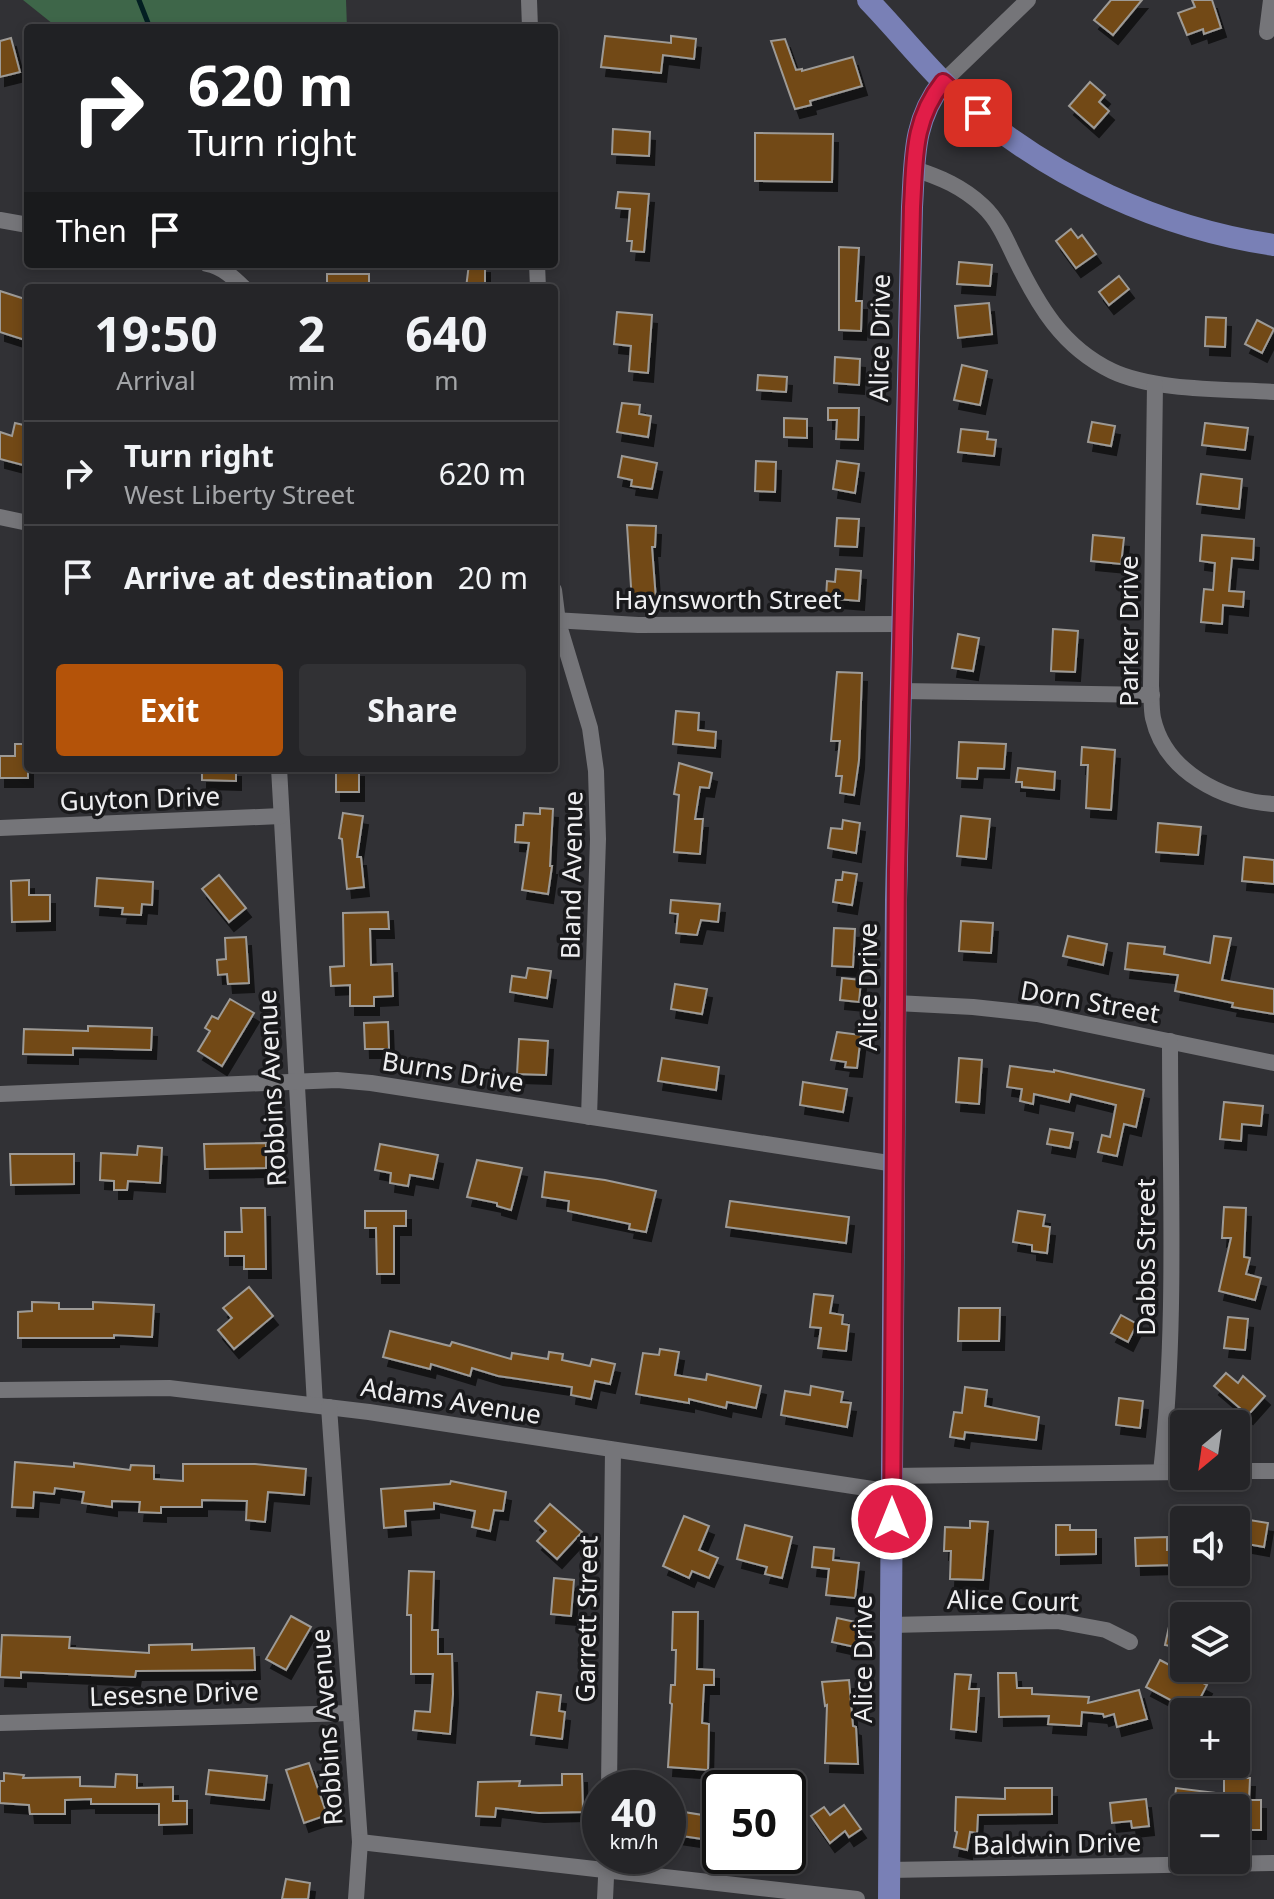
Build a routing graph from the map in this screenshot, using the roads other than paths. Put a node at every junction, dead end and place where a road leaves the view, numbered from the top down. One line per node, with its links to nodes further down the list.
1 (529, 0): 5 (street)
2 (868, 0): 7 (main road)
3 (1028, 0): 7 (street)
4 (1271, 0): 6 (street)
5 (530, 24)
6 (1267, 32)
7 (943, 82): 8 (main road, Alice Drive); 11 (main road)
8 (914, 169): 14 (street); 19 (main road, Alice Drive)
9 (0, 220): 10 (street)
10 (24, 224)
11 (1274, 245)
12 (219, 268): 13 (street)
13 (240, 284)
14 (1155, 384): 15 (street); 22 (street, Parker Drive)
15 (1274, 392)
16 (0, 517): 17 (street)
17 (24, 522)
18 (558, 621): 19 (street, Haynsworth Street)
19 (901, 624): 21 (main road, Alice Drive)
20 (558, 627): 32 (street, Bland Avenue)
21 (900, 691): 22 (street); 27 (main road, Alice Drive)
22 (1152, 695): 24 (street, Parker Drive)
23 (279, 772): 25 (street, Robbins Avenue)
24 (1274, 804)
25 (281, 816): 26 (street, Guyton Drive); 30 (street, Robbins Avenue)
26 (0, 828)
27 (896, 1003): 28 (street, Dorn Street); 33 (main road, Alice Drive)
28 (1170, 1041): 29 (street, Dorn Street); 39 (street, Dabbs Street)
29 (1274, 1063)
30 (296, 1082): 31 (street, Burns Drive); 32 (street, Burns Drive); 35 (street, Robbins Avenue)
31 (0, 1094)
32 (589, 1117): 33 (street, Burns Drive)
33 (895, 1164): 41 (main road, Alice Drive)
34 (0, 1390): 35 (street, Adams Avenue)
35 (322, 1406): 36 (street, Adams Avenue); 44 (street, Robbins Avenue)
36 (613, 1450): 41 (street, Adams Avenue); 46 (street, Garrett Street)
37 (1250, 1471): 38 (street)
38 (1274, 1471)
39 (1161, 1472): 40 (street, Adams Avenue); 41 (street, Adams Avenue)
40 (1170, 1472)
41 (892, 1484): 42 (main road, Alice Drive)
42 (891, 1625): 43 (street, Alice Court); 50 (main road, Alice Drive)
43 (1130, 1642)
44 (350, 1713): 45 (street, Lesesne Drive); 47 (street, Robbins Avenue)
45 (0, 1723)
46 (609, 1770)
47 (360, 1842): 48 (street); 53 (street, Robbins Avenue)
48 (582, 1861)
49 (1274, 1863): 50 (street, Baldwin Drive)
50 (889, 1870): 56 (main road, Alice Drive)
51 (606, 1874): 54 (street)
52 (683, 1874): 55 (street)
53 (356, 1899)
54 (605, 1899)
55 (857, 1899)
56 (889, 1899)

